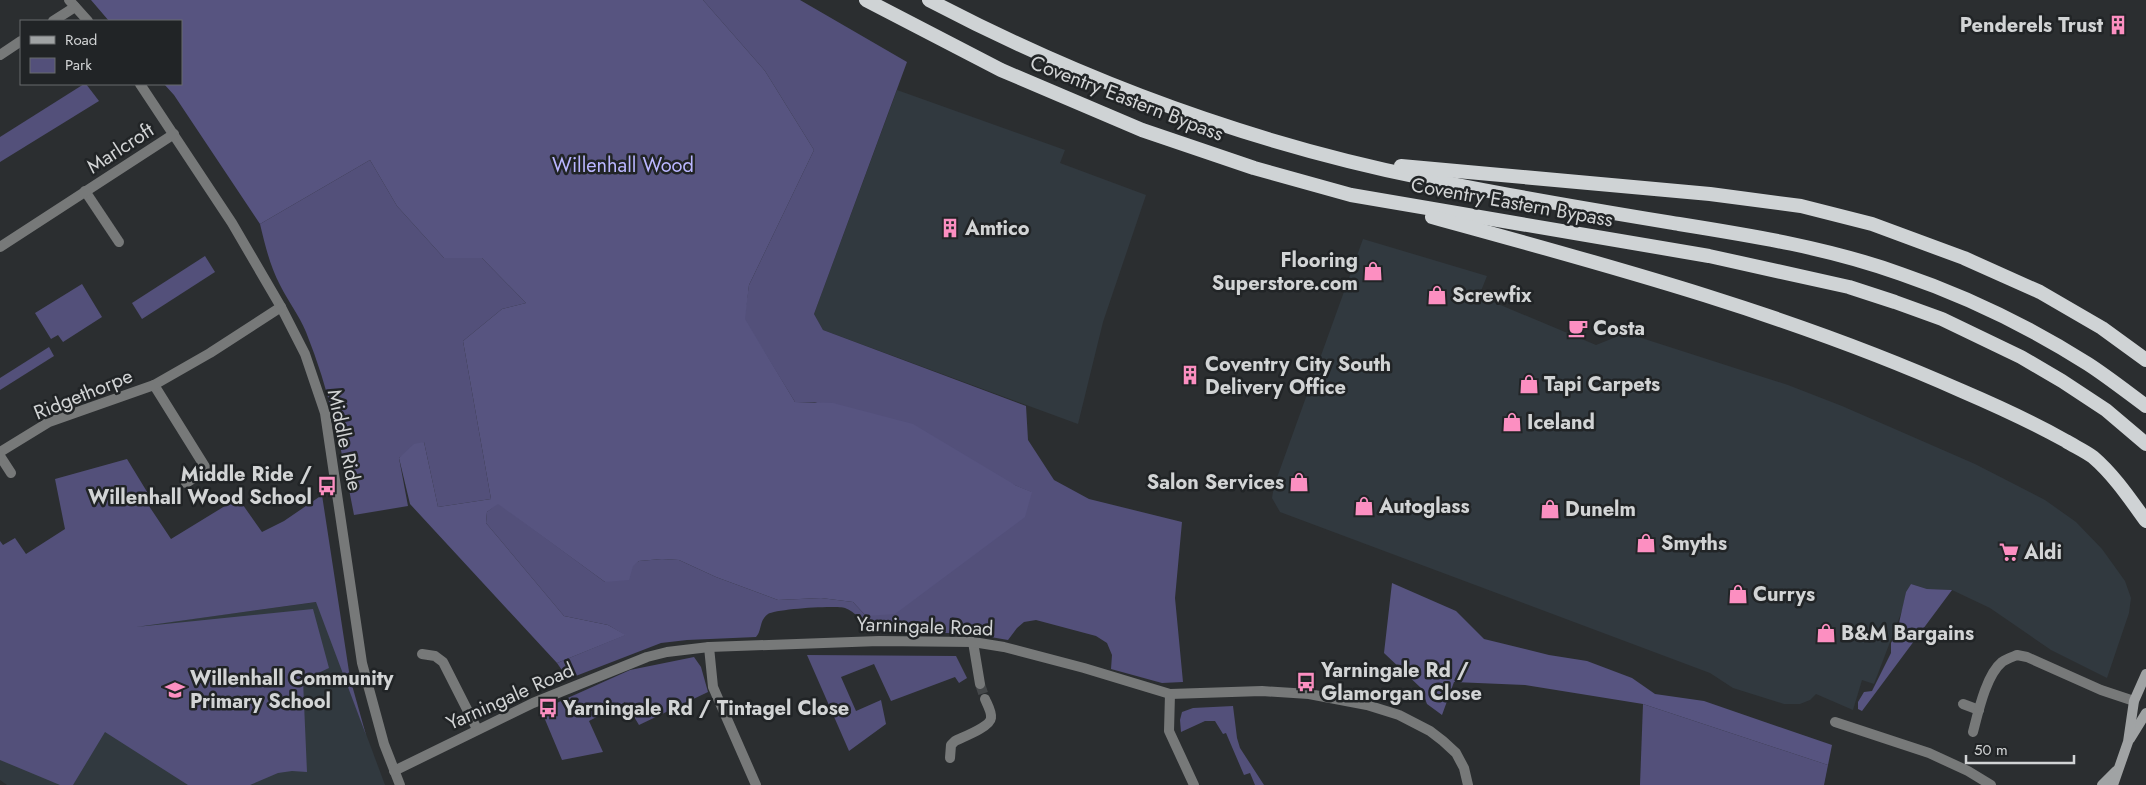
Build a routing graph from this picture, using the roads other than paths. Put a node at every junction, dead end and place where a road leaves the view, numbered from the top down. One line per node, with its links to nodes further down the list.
1 (866, 0): 12 (highway, Coventry Eastern Bypass)
2 (929, 0): 10 (highway, Coventry Eastern Bypass)
3 (72, 4): 4 (street); 5 (street)
4 (54, 20)
5 (87, 20)
6 (20, 42): 7 (street)
7 (0, 54)
8 (141, 85): 9 (street, Middle Ride)
9 (174, 134): 11 (street, Marlcroft); 15 (street, Middle Ride)
10 (1353, 162): 16 (highway); 18 (highway, Coventry Eastern Bypass)
11 (85, 191): 13 (street, Marlcroft); 14 (street, Marlcroft)
12 (1352, 195): 19 (highway, Coventry Eastern Bypass); 24 (highway)
13 (119, 242)
14 (0, 247)
15 (281, 306): 17 (street, Ridgethorpe); 42 (street, Middle Ride)
16 (2146, 360)
17 (154, 384): 20 (street, Ridgethorpe); 23 (street, Ridgethorpe)
18 (2146, 406)
19 (2146, 444)
20 (0, 452)
21 (0, 456): 22 (street)
22 (10, 473)
23 (186, 483)
24 (2146, 521)
25 (973, 642): 26 (street, Yarningale Road); 29 (street); 30 (street, Yarningale Road)
26 (709, 647): 37 (street, Yarningale Road); 44 (street)
27 (422, 654): 37 (street)
28 (2146, 674): 32 (main road)
29 (980, 684)
30 (1170, 694): 45 (street); 46 (street, Yarningale Road)
31 (985, 698): 40 (street)
32 (2134, 701): 34 (street); 39 (main road)
33 (1962, 704): 34 (street)
34 (1979, 710): 38 (street)
35 (2146, 713): 39 (main road)
36 (1835, 722): 47 (street)
37 (477, 729): 42 (street, Yarningale Road)
38 (1973, 732)
39 (2128, 742): 41 (main road)
40 (950, 758)
41 (2118, 769): 48 (main road); 49 (main road)
42 (394, 771): 43 (street, Middle Ride)
43 (400, 785)
44 (756, 785)
45 (1194, 785)
46 (1468, 785)
47 (1991, 785)
48 (2102, 785)
49 (2113, 785)

